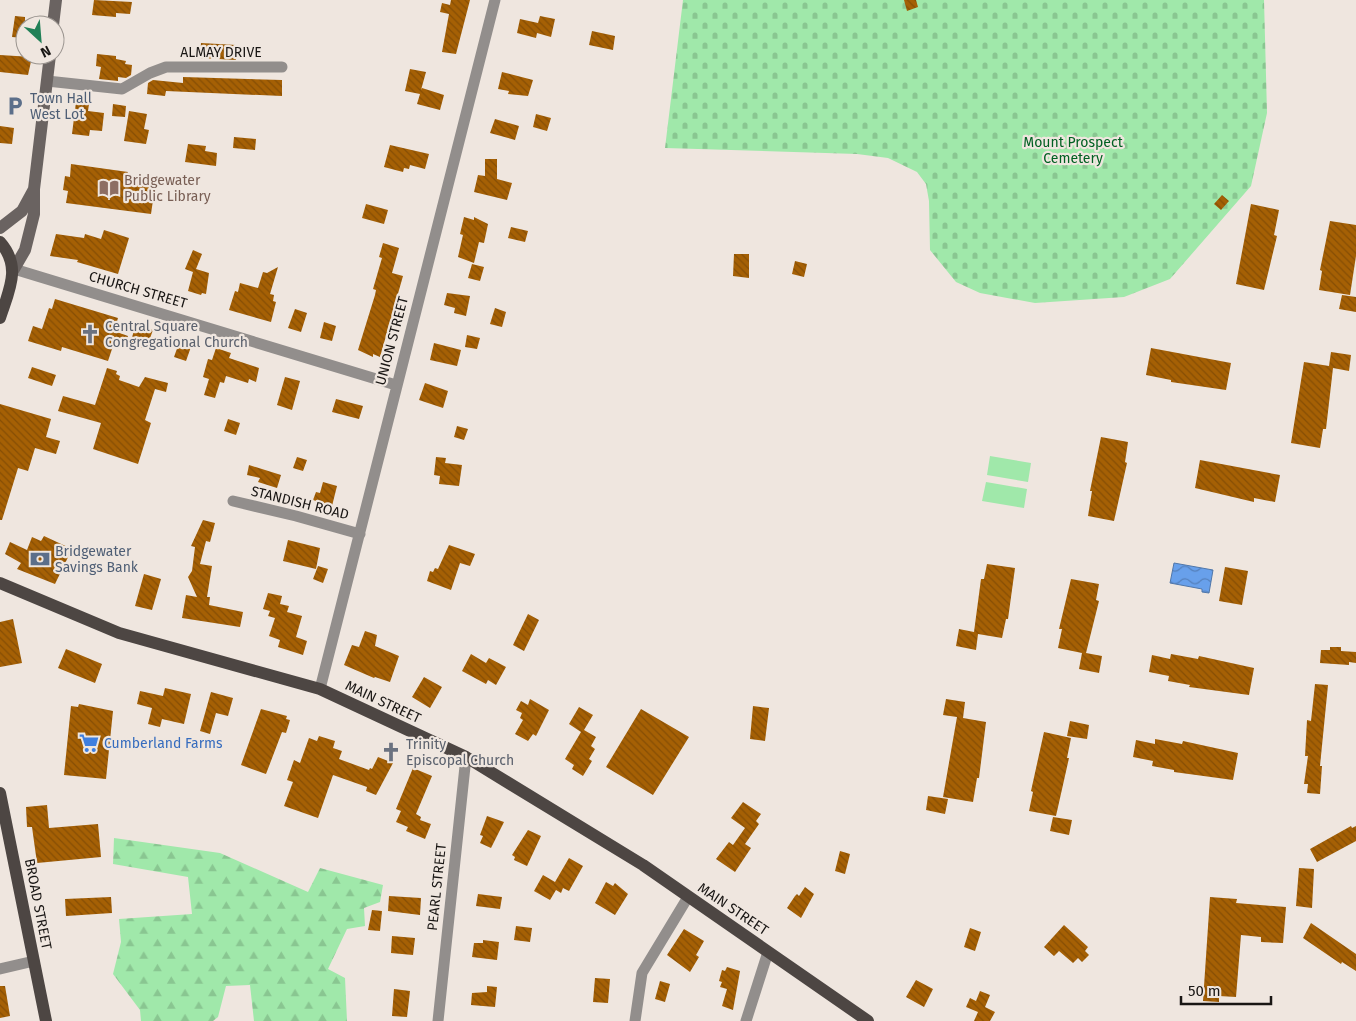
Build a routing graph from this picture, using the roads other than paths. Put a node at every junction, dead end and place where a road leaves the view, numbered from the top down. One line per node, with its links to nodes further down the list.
1 (56, 0): 3 (main road)
2 (495, 0): 12 (street, UNION STREET)
3 (54, 15)
4 (49, 65): 6 (main road)
5 (282, 67): 6 (street, ALMAY DRIVE)
6 (47, 81): 7 (main road)
7 (34, 189): 8 (main road); 10 (main road)
8 (0, 228)
9 (0, 242): 10 (main road)
10 (14, 269): 11 (main road); 12 (street, CHURCH STREET)
11 (0, 318)
12 (396, 384): 14 (street, UNION STREET)
13 (233, 501): 14 (street, STANDISH ROAD)
14 (360, 534): 16 (street, UNION STREET)
15 (0, 583): 16 (main road, MAIN STREET)
16 (320, 689): 17 (main road, MAIN STREET)
17 (466, 757): 19 (main road, MAIN STREET); 24 (street, PEARL STREET)
18 (0, 793): 21 (main road, BROAD STREET)
19 (688, 897): 20 (main road, MAIN STREET); 25 (street)
20 (768, 952): 26 (street); 27 (main road, MAIN STREET)
21 (34, 961): 22 (street); 23 (main road, BROAD STREET)
22 (0, 969)
23 (46, 1021)
24 (438, 1021)
25 (635, 1021)
26 (746, 1021)
27 (868, 1021)

